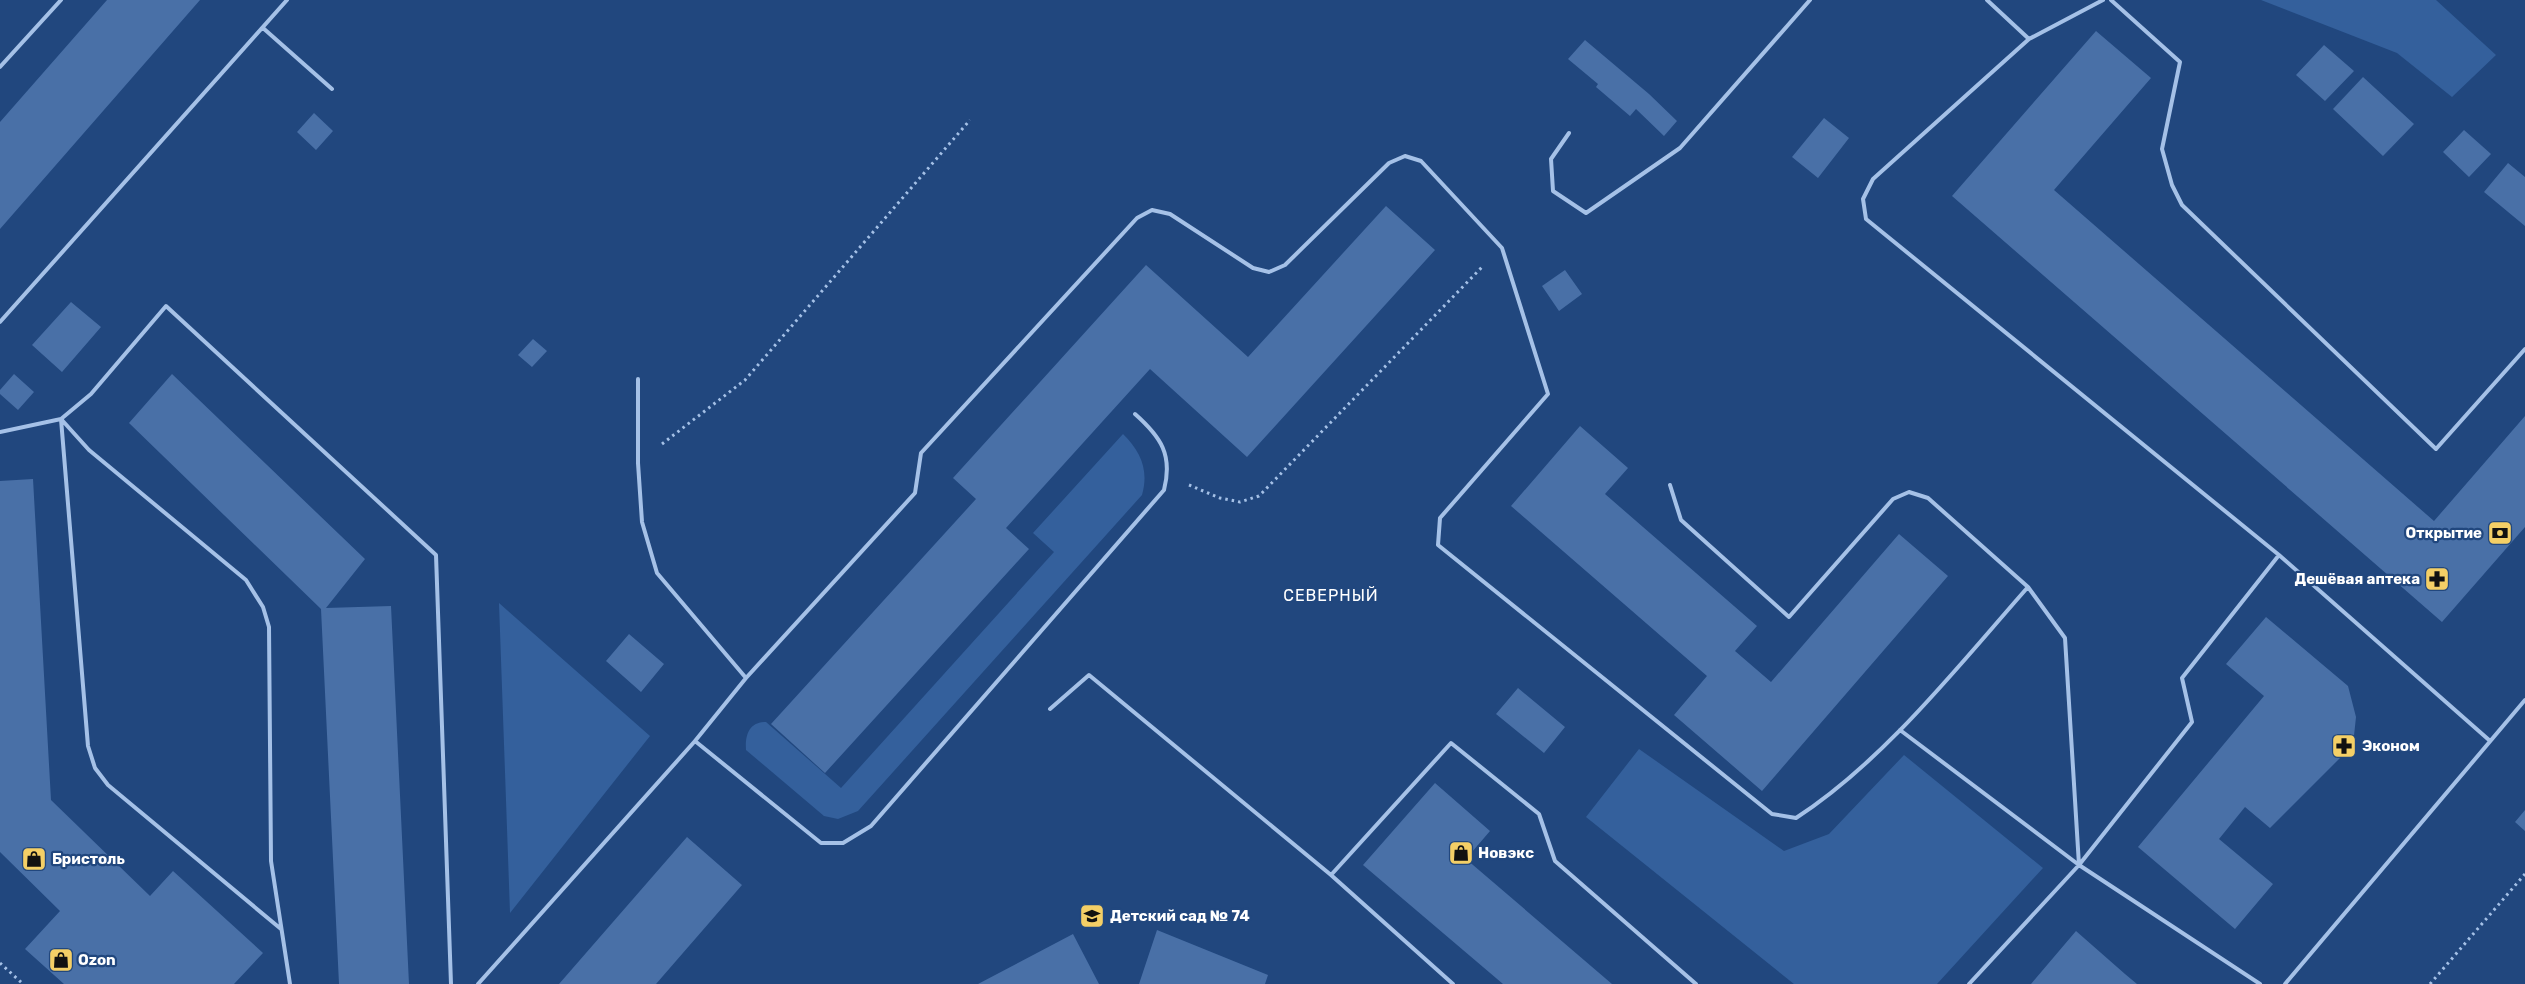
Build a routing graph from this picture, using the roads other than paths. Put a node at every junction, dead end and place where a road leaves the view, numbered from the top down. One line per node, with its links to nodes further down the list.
1 (61, 0): 9 (lane)
2 (287, 0): 7 (lane)
3 (1810, 0): 11 (lane)
4 (1987, 0): 8 (lane)
5 (2103, 0): 8 (lane)
6 (2111, 0): 13 (lane)
7 (263, 28): 10 (lane); 12 (lane)
8 (2029, 39): 19 (lane)
9 (0, 67)
10 (332, 89)
11 (1569, 133)
12 (0, 322)
13 (2525, 349)
14 (638, 379): 21 (lane)
15 (1135, 414): 26 (lane)
16 (61, 419): 17 (lane); 29 (lane); 29 (lane); 31 (lane)
17 (0, 432)
18 (1670, 485): 20 (lane)
19 (2279, 555): 25 (lane); 27 (lane)
20 (2028, 587): 24 (lane); 27 (lane)
21 (746, 678): 24 (lane); 26 (lane)
22 (2525, 700): 25 (lane)
23 (1050, 709): 28 (lane)
24 (1900, 730): 27 (lane)
25 (2489, 740): 37 (lane)
26 (695, 741): 32 (lane)
27 (2080, 865): 35 (lane); 36 (lane)
28 (1331, 875): 33 (lane); 34 (lane)
29 (281, 929): 30 (lane)
30 (290, 984)
31 (451, 984)
32 (478, 984)
33 (1453, 984)
34 (1696, 984)
35 (1969, 984)
36 (2260, 984)
37 (2285, 984)

